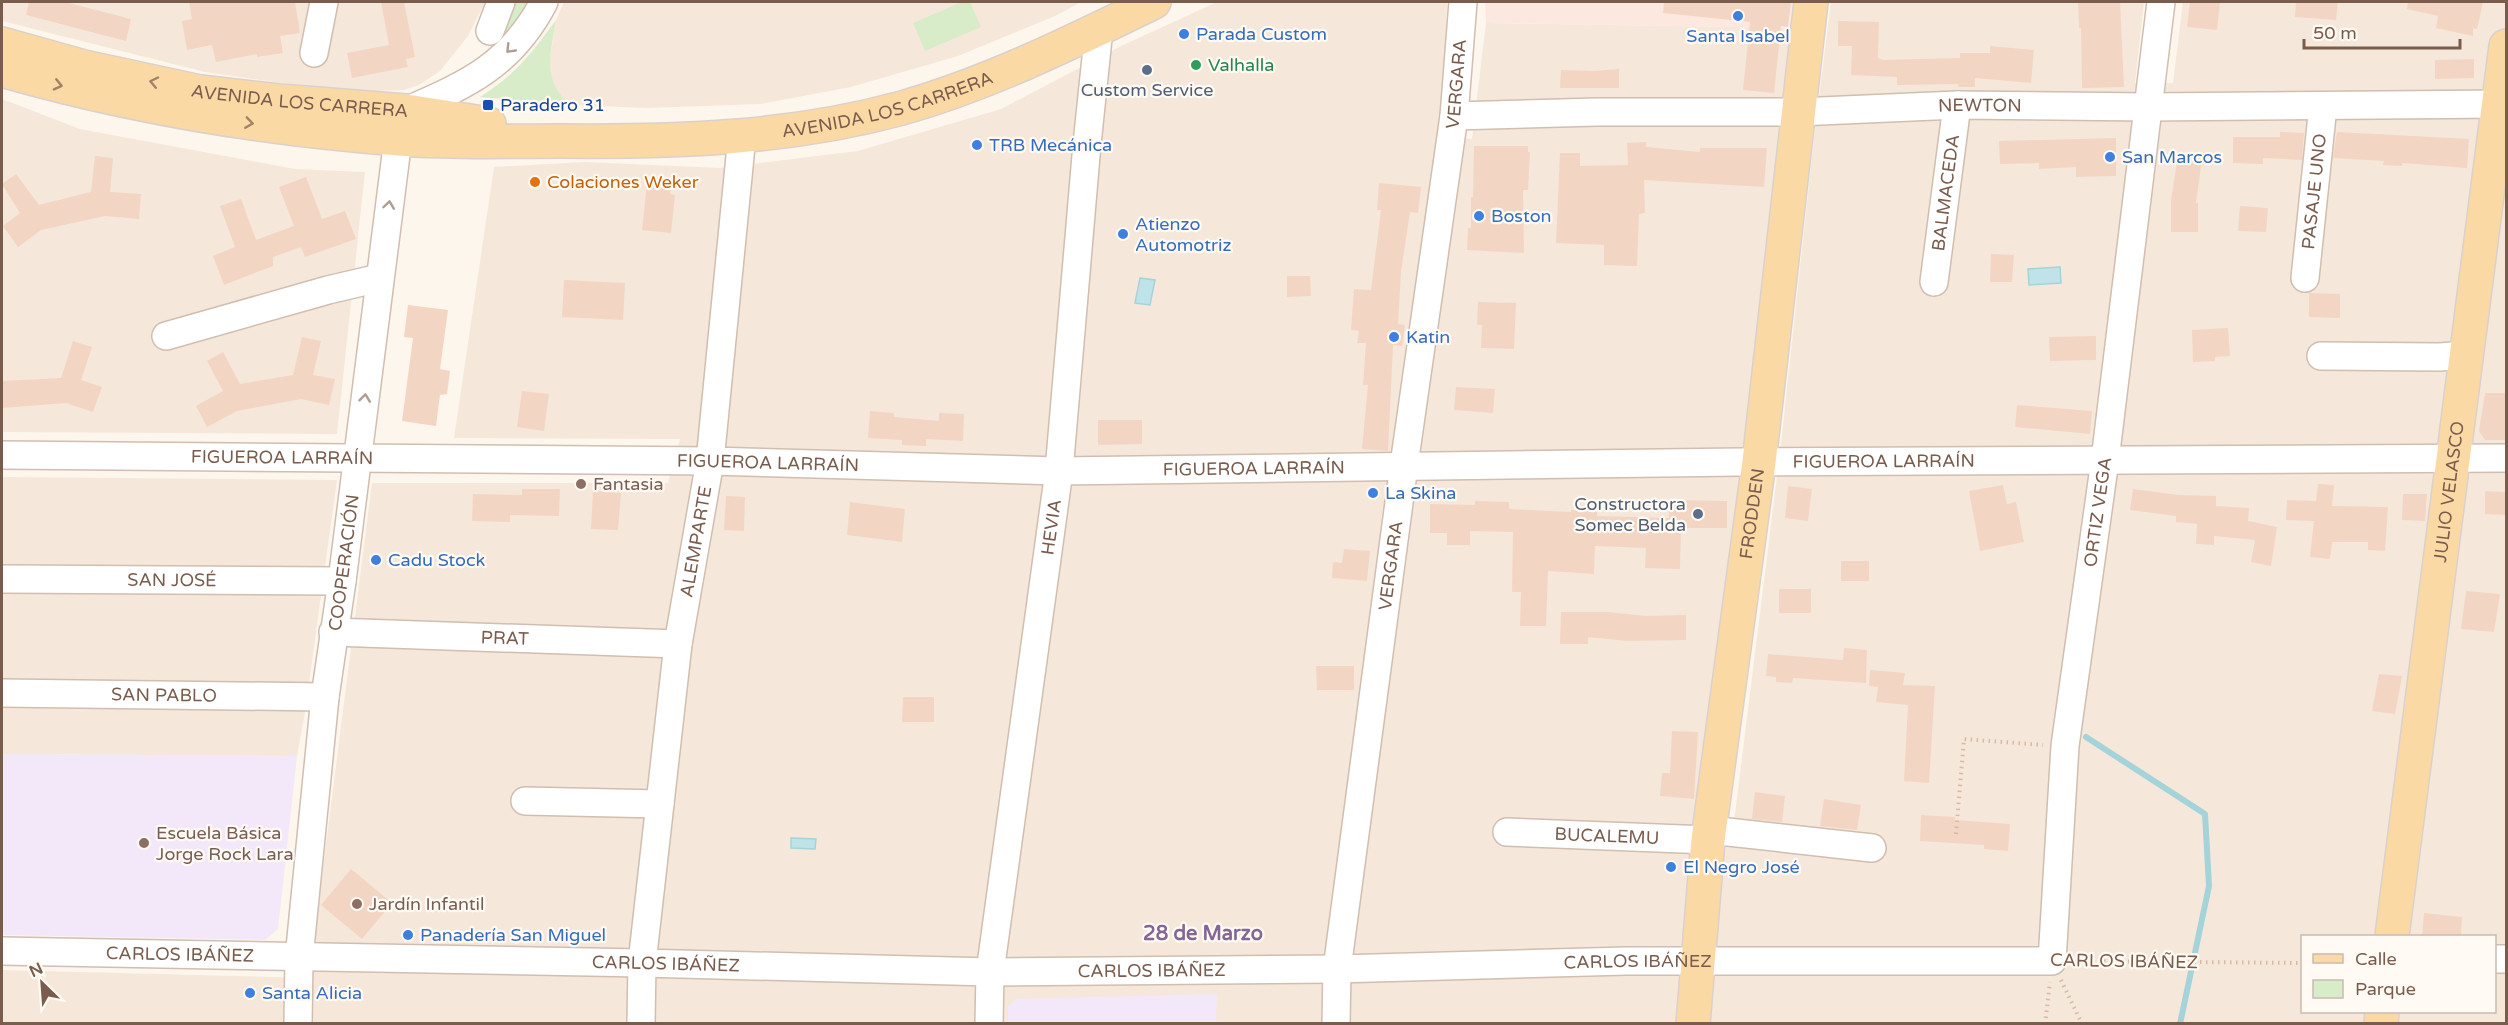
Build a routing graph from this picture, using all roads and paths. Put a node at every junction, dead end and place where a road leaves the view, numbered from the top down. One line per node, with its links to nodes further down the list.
1 (324, 2): 12 (street)
2 (501, 2): 9 (street)
3 (544, 2): 20 (street, one-way to 20)
4 (1154, 2): 8 (main road, AVENIDA LOS CARRERA)
5 (1463, 2): 19 (street, VERGARA)
6 (1811, 2): 18 (main road, FRODDEN)
7 (2160, 2): 17 (street, ORTIZ VEGA)
8 (1100, 29): 21 (main road, AVENIDA LOS CARRERA); 36 (street, HEVIA)
9 (490, 31)
10 (2, 44): 20 (main road, AVENIDA LOS CARRERA, one-way to 10)
11 (2506, 46): 14 (main road, JULIO VELASCO)
12 (314, 53)
13 (2, 70): 20 (main road, AVENIDA LOS CARRERA, one-way to 20)
14 (2502, 104): 16 (street, NEWTON); 26 (main road, JULIO VELASCO)
15 (1957, 105): 17 (street, NEWTON); 18 (street, NEWTON); 24 (street, BALMACEDA)
16 (2323, 106): 17 (street, NEWTON); 23 (street, PASAJE UNO)
17 (2149, 107): 32 (street, ORTIZ VEGA)
18 (1798, 112): 19 (street, NEWTON); 34 (main road, FRODDEN)
19 (1454, 116): 35 (street, VERGARA)
20 (394, 120): 21 (main road, AVENIDA LOS CARRERA); 22 (street, COOPERACIÓN, one-way to 20)
21 (742, 136): 33 (street, ALEMPARTE)
22 (379, 278): 25 (street); 29 (street, COOPERACIÓN, one-way to 22)
23 (2305, 278)
24 (1934, 282)
25 (166, 336)
26 (2468, 355): 27 (street); 30 (main road, JULIO VELASCO)
27 (2321, 356)
28 (2, 455): 29 (street, FIGUEROA LARRAÍN)
29 (358, 456): 33 (street, FIGUEROA LARRAÍN); 38 (street, COOPERACIÓN)
30 (2455, 458): 31 (street, FIGUEROA LARRAÍN); 32 (street, FIGUEROA LARRAÍN); 50 (main road, JULIO VELASCO)
31 (2506, 458)
32 (2105, 460): 34 (street, FIGUEROA LARRAÍN); 43 (street, ORTIZ VEGA)
33 (710, 461): 36 (street, FIGUEROA LARRAÍN); 40 (street, ALEMPARTE)
34 (1759, 462): 35 (street, FIGUEROA LARRAÍN); 48 (main road, FRODDEN)
35 (1404, 465): 36 (street, FIGUEROA LARRAÍN); 57 (street, VERGARA)
36 (1059, 471): 58 (street, HEVIA)
37 (2, 579): 38 (street, SAN JOSÉ)
38 (342, 581): 39 (street, COOPERACIÓN)
39 (333, 632): 40 (street, PRAT); 42 (street, COOPERACIÓN)
40 (678, 644): 45 (street, ALEMPARTE)
41 (2, 693): 42 (street, SAN PABLO)
42 (325, 697): 52 (street, COOPERACIÓN)
43 (2065, 746): 47 (path); 54 (street, ORTIZ VEGA)
44 (525, 801): 45 (street)
45 (660, 804): 55 (street, ALEMPARTE)
46 (1507, 832): 48 (street, BUCALEMU)
47 (1956, 834)
48 (1709, 835): 49 (street, BUCALEMU); 53 (main road, FRODDEN)
49 (1872, 848)
50 (2392, 935)
51 (2, 951): 52 (street, CARLOS IBÁÑEZ)
52 (299, 958): 55 (street, CARLOS IBÁÑEZ); 59 (street, COOPERACIÓN)
53 (1697, 961): 54 (street, CARLOS IBÁÑEZ); 57 (street, CARLOS IBÁÑEZ); 63 (main road, FRODDEN)
54 (2052, 961): 56 (path, CARLOS IBÁÑEZ); 64 (path); 65 (path)
55 (642, 963): 58 (street, CARLOS IBÁÑEZ); 60 (street, ALEMPARTE)
56 (2301, 963)
57 (1337, 969): 58 (street, CARLOS IBÁÑEZ); 62 (street, VERGARA)
58 (990, 972): 61 (street, HEVIA)
59 (298, 1023)
60 (641, 1023)
61 (989, 1023)
62 (1336, 1023)
63 (1694, 1023)
64 (2046, 1023)
65 (2082, 1023)

